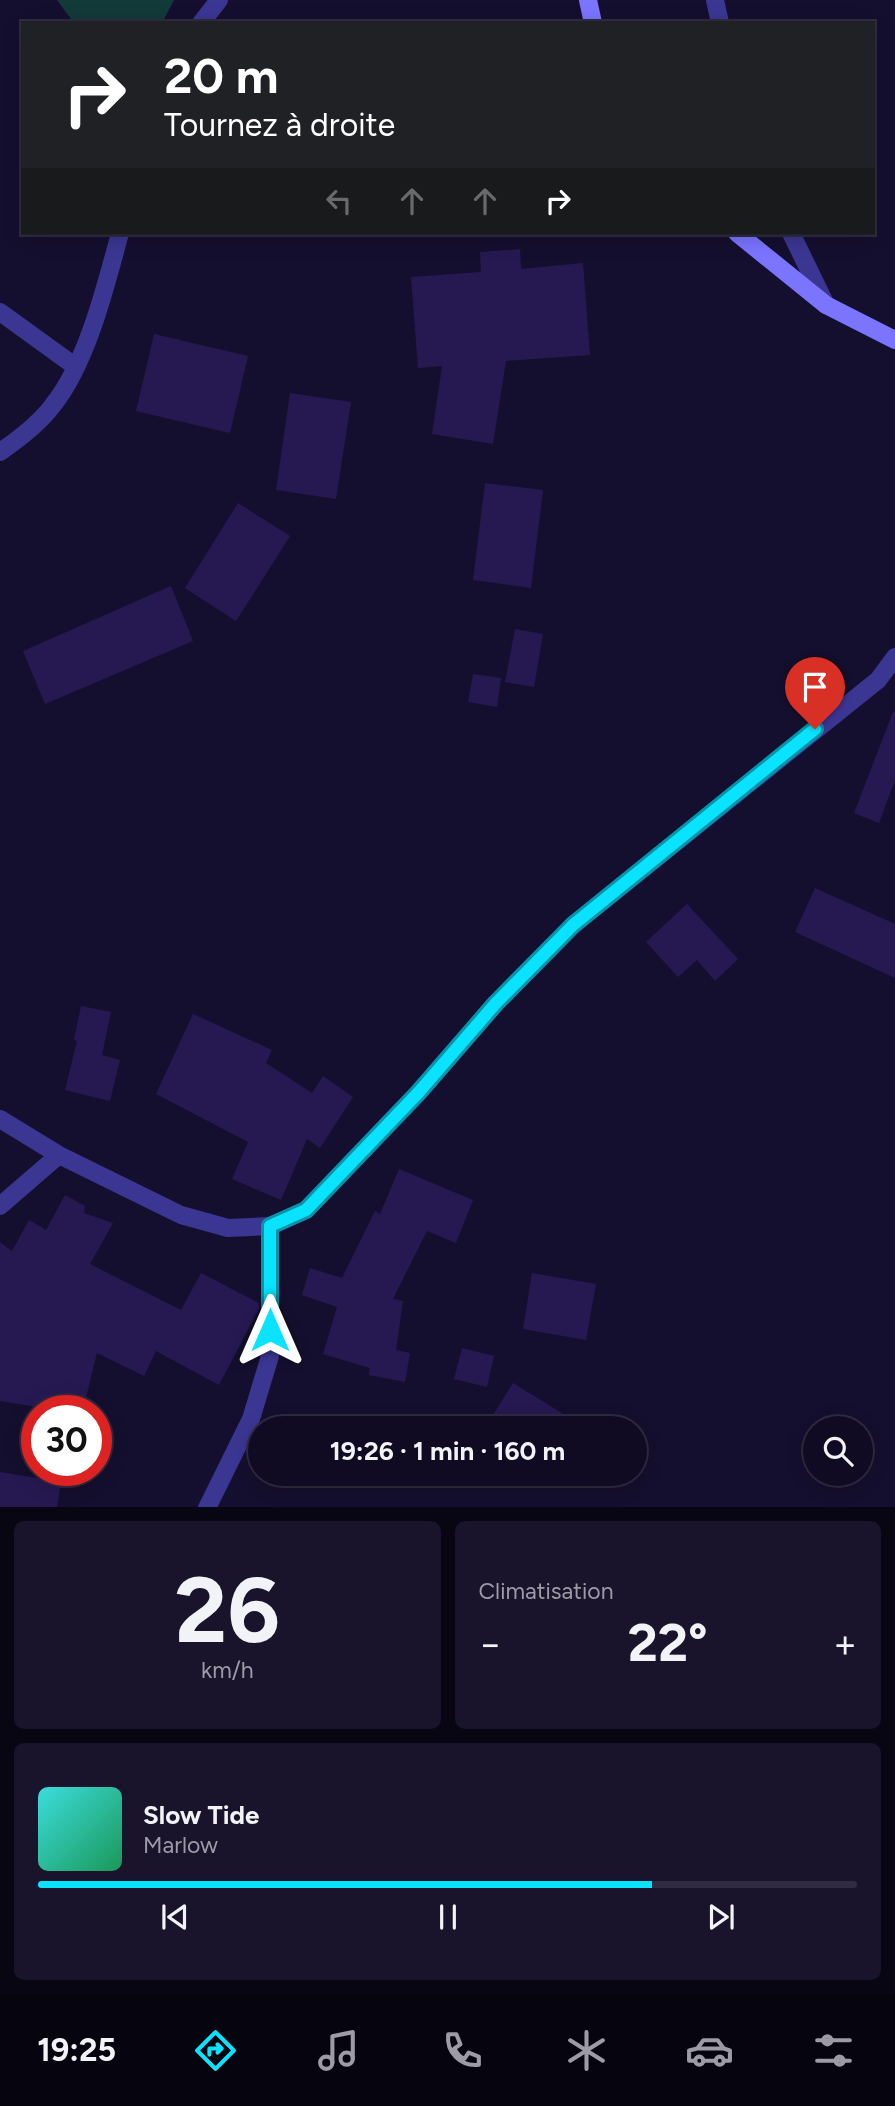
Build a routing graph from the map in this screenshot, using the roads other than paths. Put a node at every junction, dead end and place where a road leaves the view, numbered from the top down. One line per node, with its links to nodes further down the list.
1 (219, 0): 4 (street)
2 (589, 0): 5 (street)
3 (715, 0): 6 (street)
4 (203, 21)
5 (593, 21)
6 (720, 21)
7 (119, 235): 13 (street)
8 (739, 235): 10 (street)
9 (792, 235): 10 (street)
10 (826, 305): 12 (street)
11 (0, 312): 13 (street)
12 (895, 340)
13 (76, 367): 14 (street)
14 (0, 452)
15 (895, 657): 19 (street)
16 (0, 1119): 17 (street)
17 (59, 1155): 18 (street); 19 (street)
18 (0, 1206)
19 (270, 1226): 20 (street)
20 (207, 1507)

